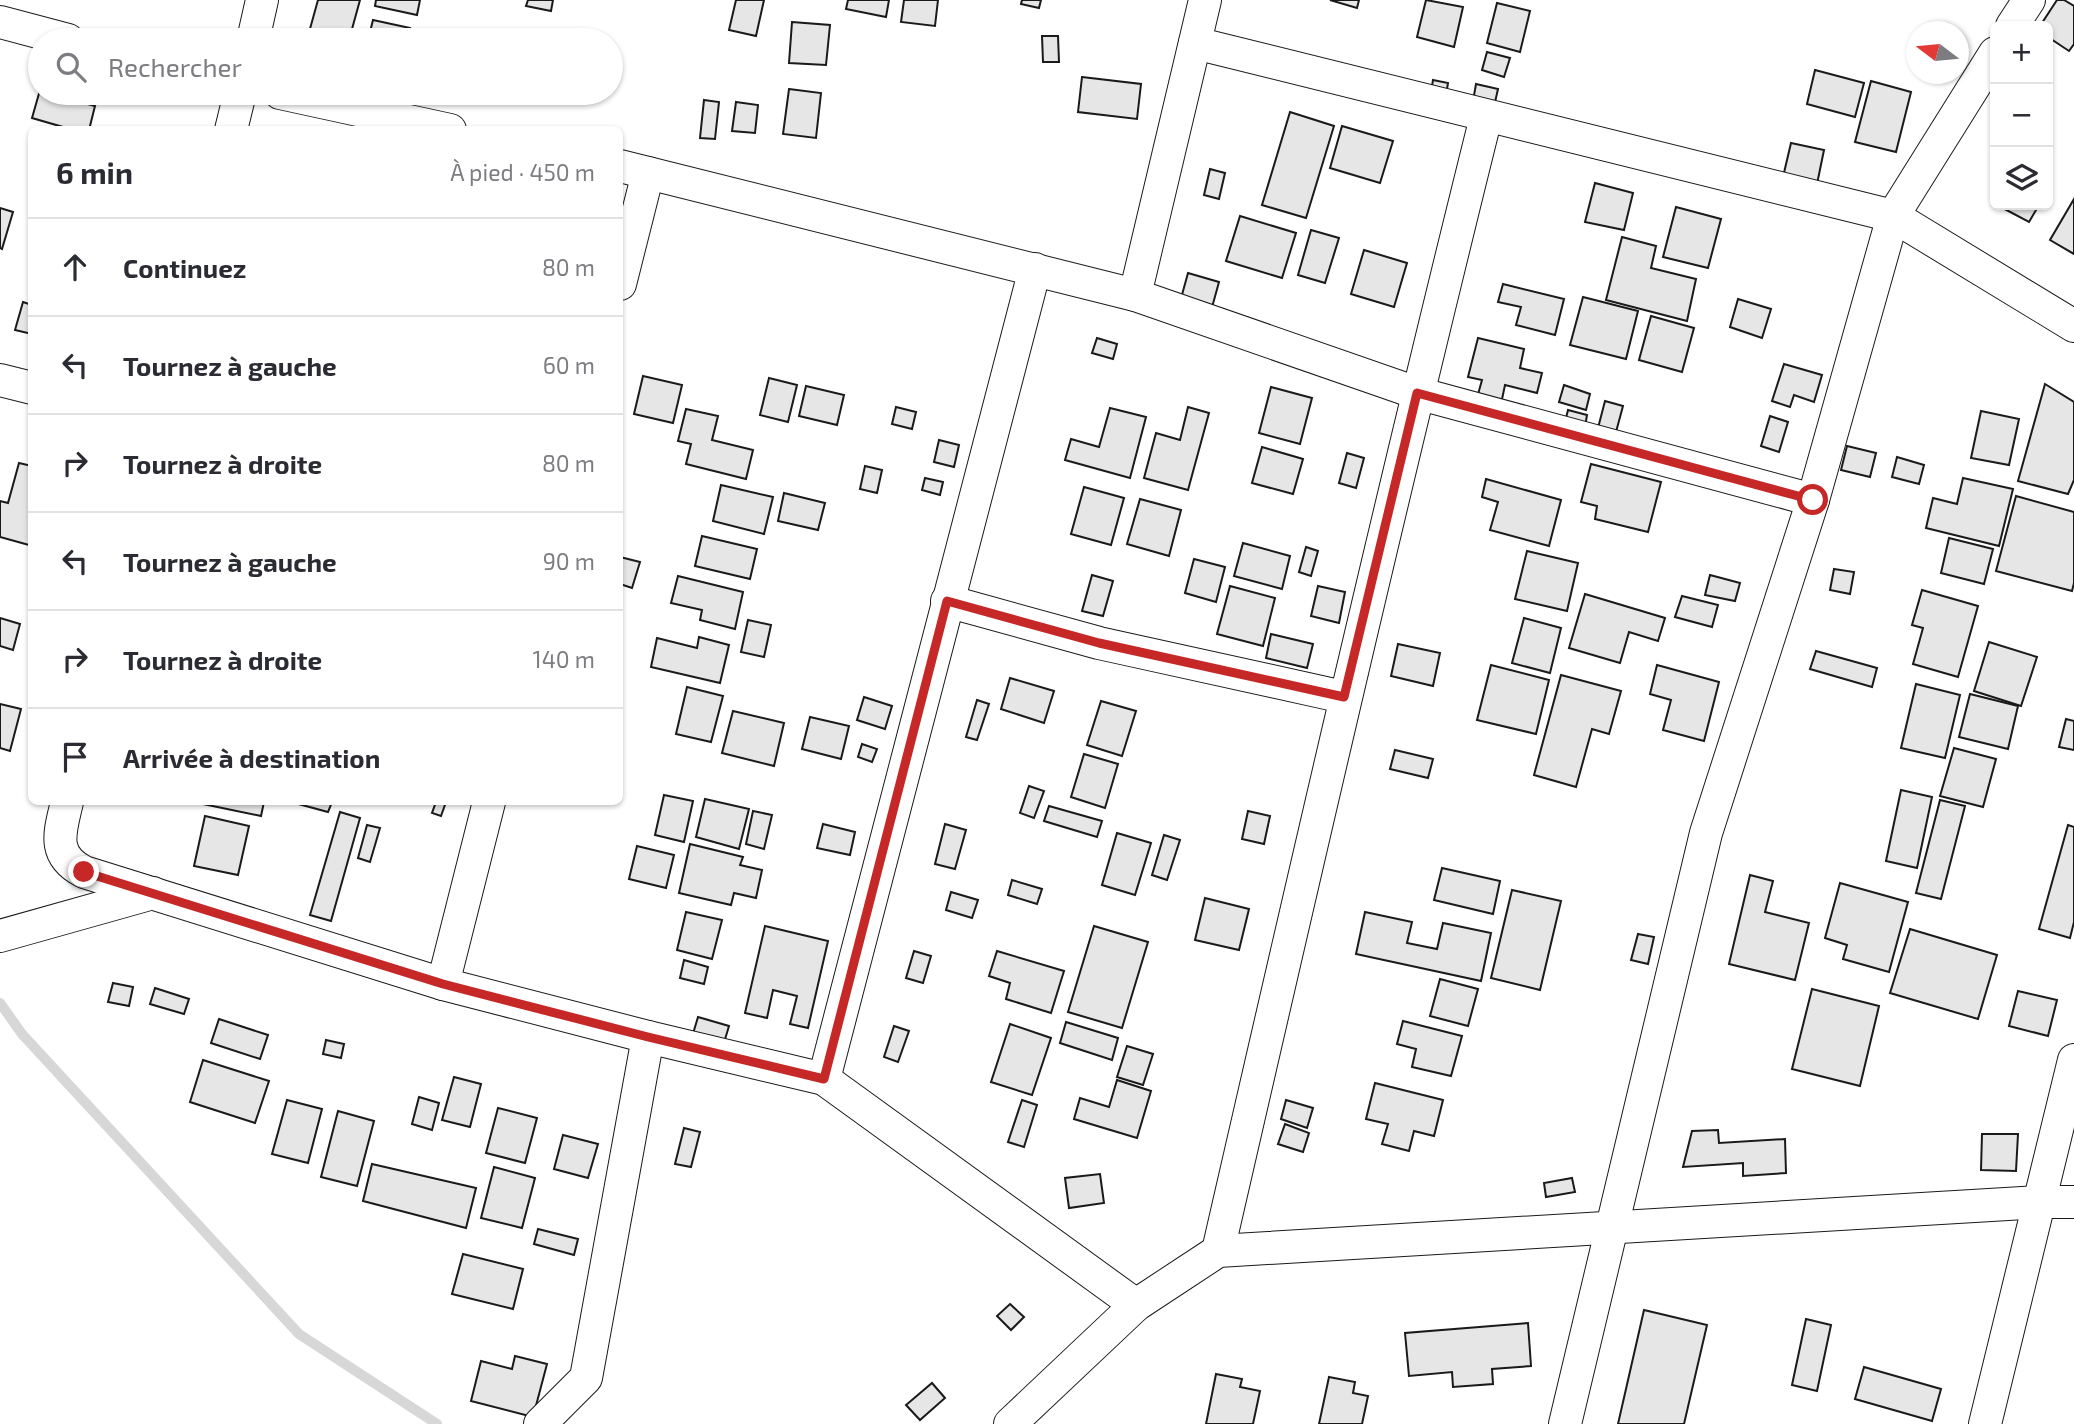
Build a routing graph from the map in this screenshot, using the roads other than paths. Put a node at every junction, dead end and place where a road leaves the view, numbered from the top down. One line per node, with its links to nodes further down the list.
1 (262, 0): 6 (street)
2 (1205, 0): 8 (street)
3 (2029, 0): 4 (street)
4 (2015, 21)
5 (0, 22): 7 (street)
6 (256, 28)
7 (28, 29)
8 (1195, 43): 12 (street); 19 (street)
9 (1990, 61): 16 (street)
10 (237, 105): 13 (street)
11 (335, 105): 14 (street)
12 (1486, 117): 16 (street); 23 (street)
13 (232, 126)
14 (432, 126)
15 (634, 170): 17 (street); 18 (street)
16 (1894, 216): 20 (street); 24 (street)
17 (623, 260)
18 (1034, 269): 19 (street); 25 (street)
19 (1135, 295): 23 (street)
20 (2074, 326)
21 (0, 380): 22 (street)
22 (28, 387)
23 (1417, 393): 24 (street); 26 (street)
24 (1813, 500): 37 (street)
25 (947, 601): 26 (street); 34 (street)
26 (1344, 697): 38 (street)
27 (66, 805): 29 (street)
28 (488, 805): 31 (street)
29 (152, 893): 30 (street); 31 (street)
30 (0, 936)
31 (443, 984): 32 (street)
32 (648, 1037): 34 (street); 40 (street)
33 (2074, 1060): 35 (street)
34 (824, 1079): 39 (street)
35 (2040, 1202): 36 (street); 37 (street); 43 (street)
36 (2074, 1202)
37 (1612, 1227): 38 (street); 42 (street)
38 (1218, 1251): 39 (street)
39 (1136, 1305): 41 (street)
40 (540, 1424)
41 (1010, 1424)
42 (1565, 1424)
43 (1985, 1424)

